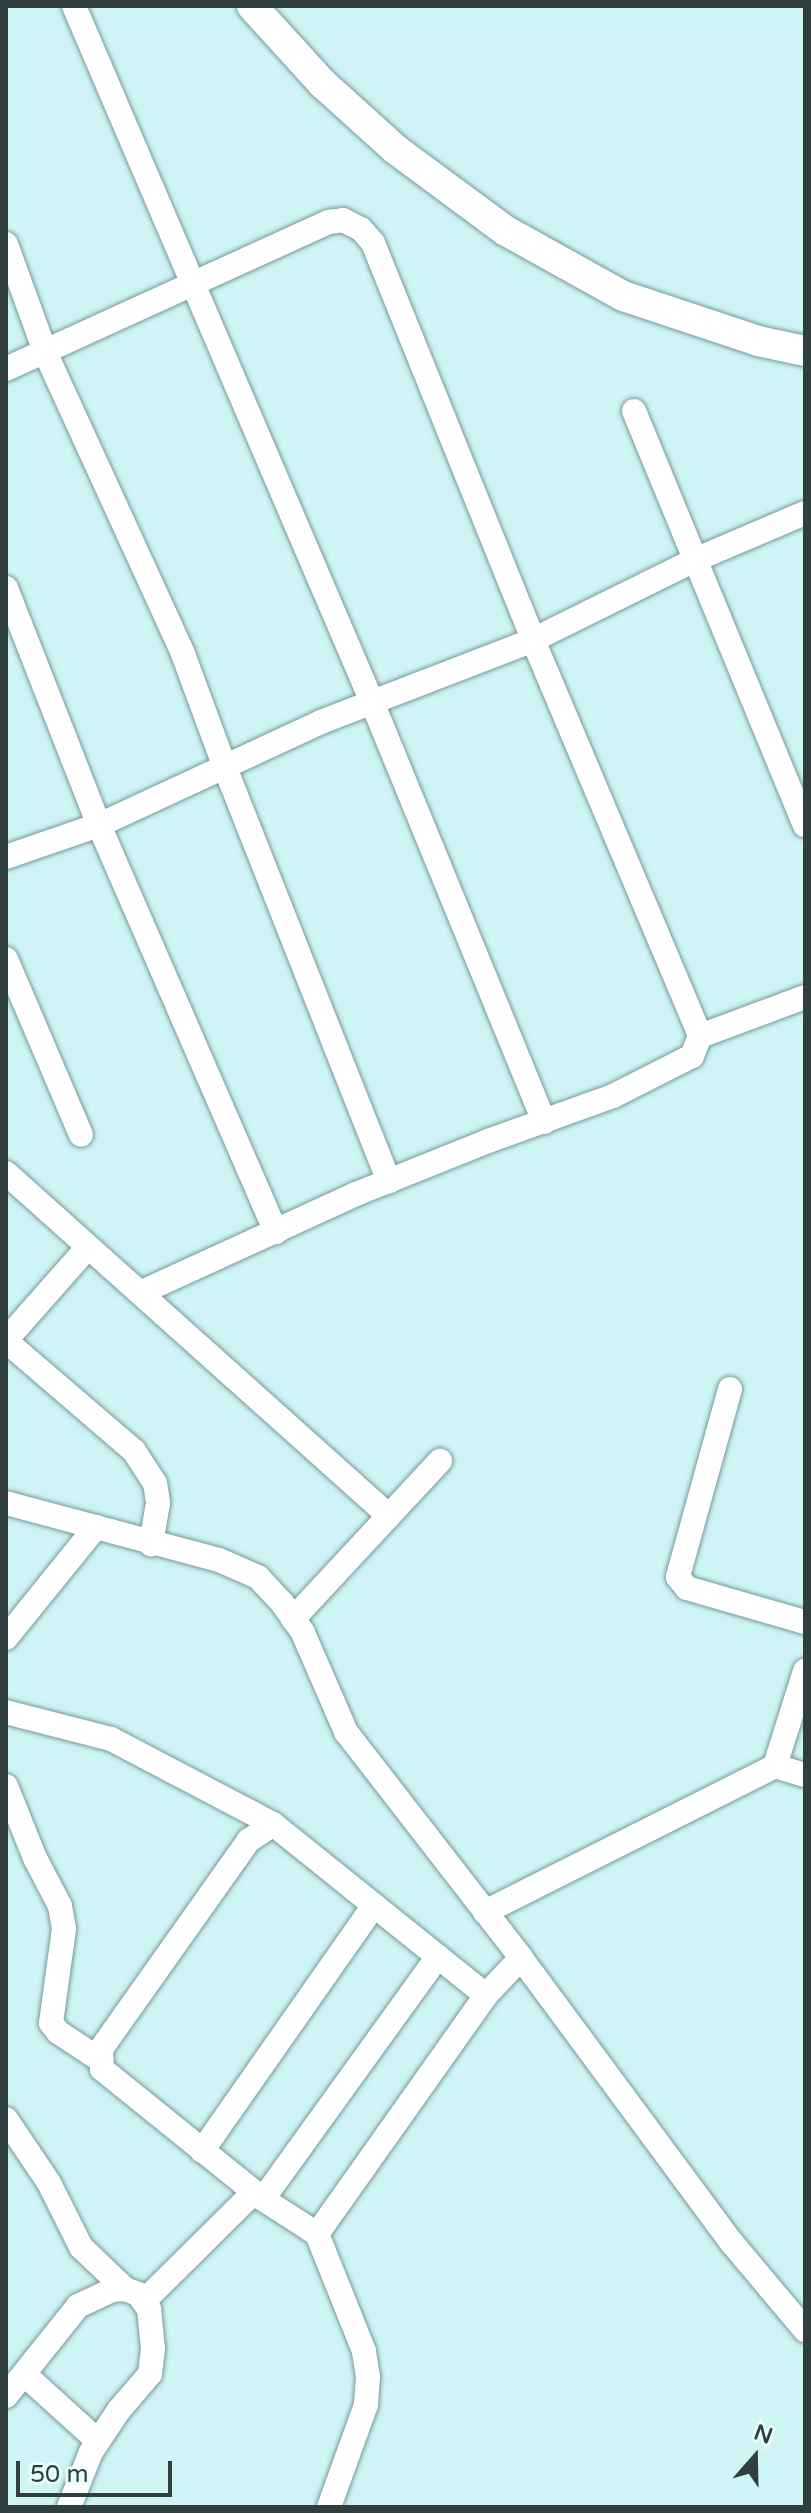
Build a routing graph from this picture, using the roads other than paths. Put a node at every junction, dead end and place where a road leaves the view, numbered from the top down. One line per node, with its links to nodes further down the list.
1 (74, 6): 4 (street)
2 (252, 6): 5 (main road)
3 (6, 244): 6 (street)
4 (194, 284): 6 (street); 12 (street); 13 (street)
5 (805, 351)
6 (45, 352): 7 (street); 14 (street)
7 (6, 369)
8 (634, 411): 10 (street)
9 (805, 513): 10 (street)
10 (697, 559): 12 (street); 16 (street)
11 (6, 588): 15 (street)
12 (533, 640): 13 (street); 20 (street)
13 (372, 702): 14 (street); 21 (street)
14 (224, 765): 15 (street); 24 (street)
15 (99, 825): 17 (street); 25 (street)
16 (805, 825)
17 (6, 857)
18 (6, 959): 22 (street)
19 (805, 997): 20 (street)
20 (700, 1036): 21 (street)
21 (544, 1122): 24 (street)
22 (81, 1135)
23 (6, 1173): 26 (street)
24 (389, 1181): 25 (street)
25 (276, 1232): 27 (street)
26 (88, 1247): 27 (street); 28 (street)
27 (142, 1292): 32 (street)
28 (6, 1340): 34 (street)
29 (730, 1389): 36 (street)
30 (440, 1461): 32 (street)
31 (6, 1503): 33 (street)
32 (389, 1516): 35 (street)
33 (96, 1527): 34 (street); 37 (street)
34 (151, 1544): 35 (street)
35 (293, 1619): 45 (street)
36 (805, 1622)
37 (6, 1638)
38 (805, 1671): 40 (street)
39 (6, 1712): 43 (street)
40 (775, 1766): 41 (street); 45 (street)
41 (805, 1775)
42 (6, 1786): 49 (street)
43 (273, 1824): 44 (street); 49 (street)
44 (374, 1905): 46 (street); 51 (street)
45 (485, 1912): 47 (street)
46 (438, 1956): 48 (street); 52 (street)
47 (521, 1958): 48 (street); 55 (street)
48 (486, 1995): 53 (street)
49 (99, 2059): 51 (street)
50 (6, 2119): 54 (street)
51 (202, 2151): 52 (street)
52 (259, 2196): 53 (street); 54 (street)
53 (317, 2234): 60 (street)
54 (134, 2295): 56 (street); 58 (street)
55 (805, 2330)
56 (24, 2374): 57 (street); 58 (street)
57 (6, 2396)
58 (98, 2441): 59 (street)
59 (69, 2507)
60 (329, 2507)

